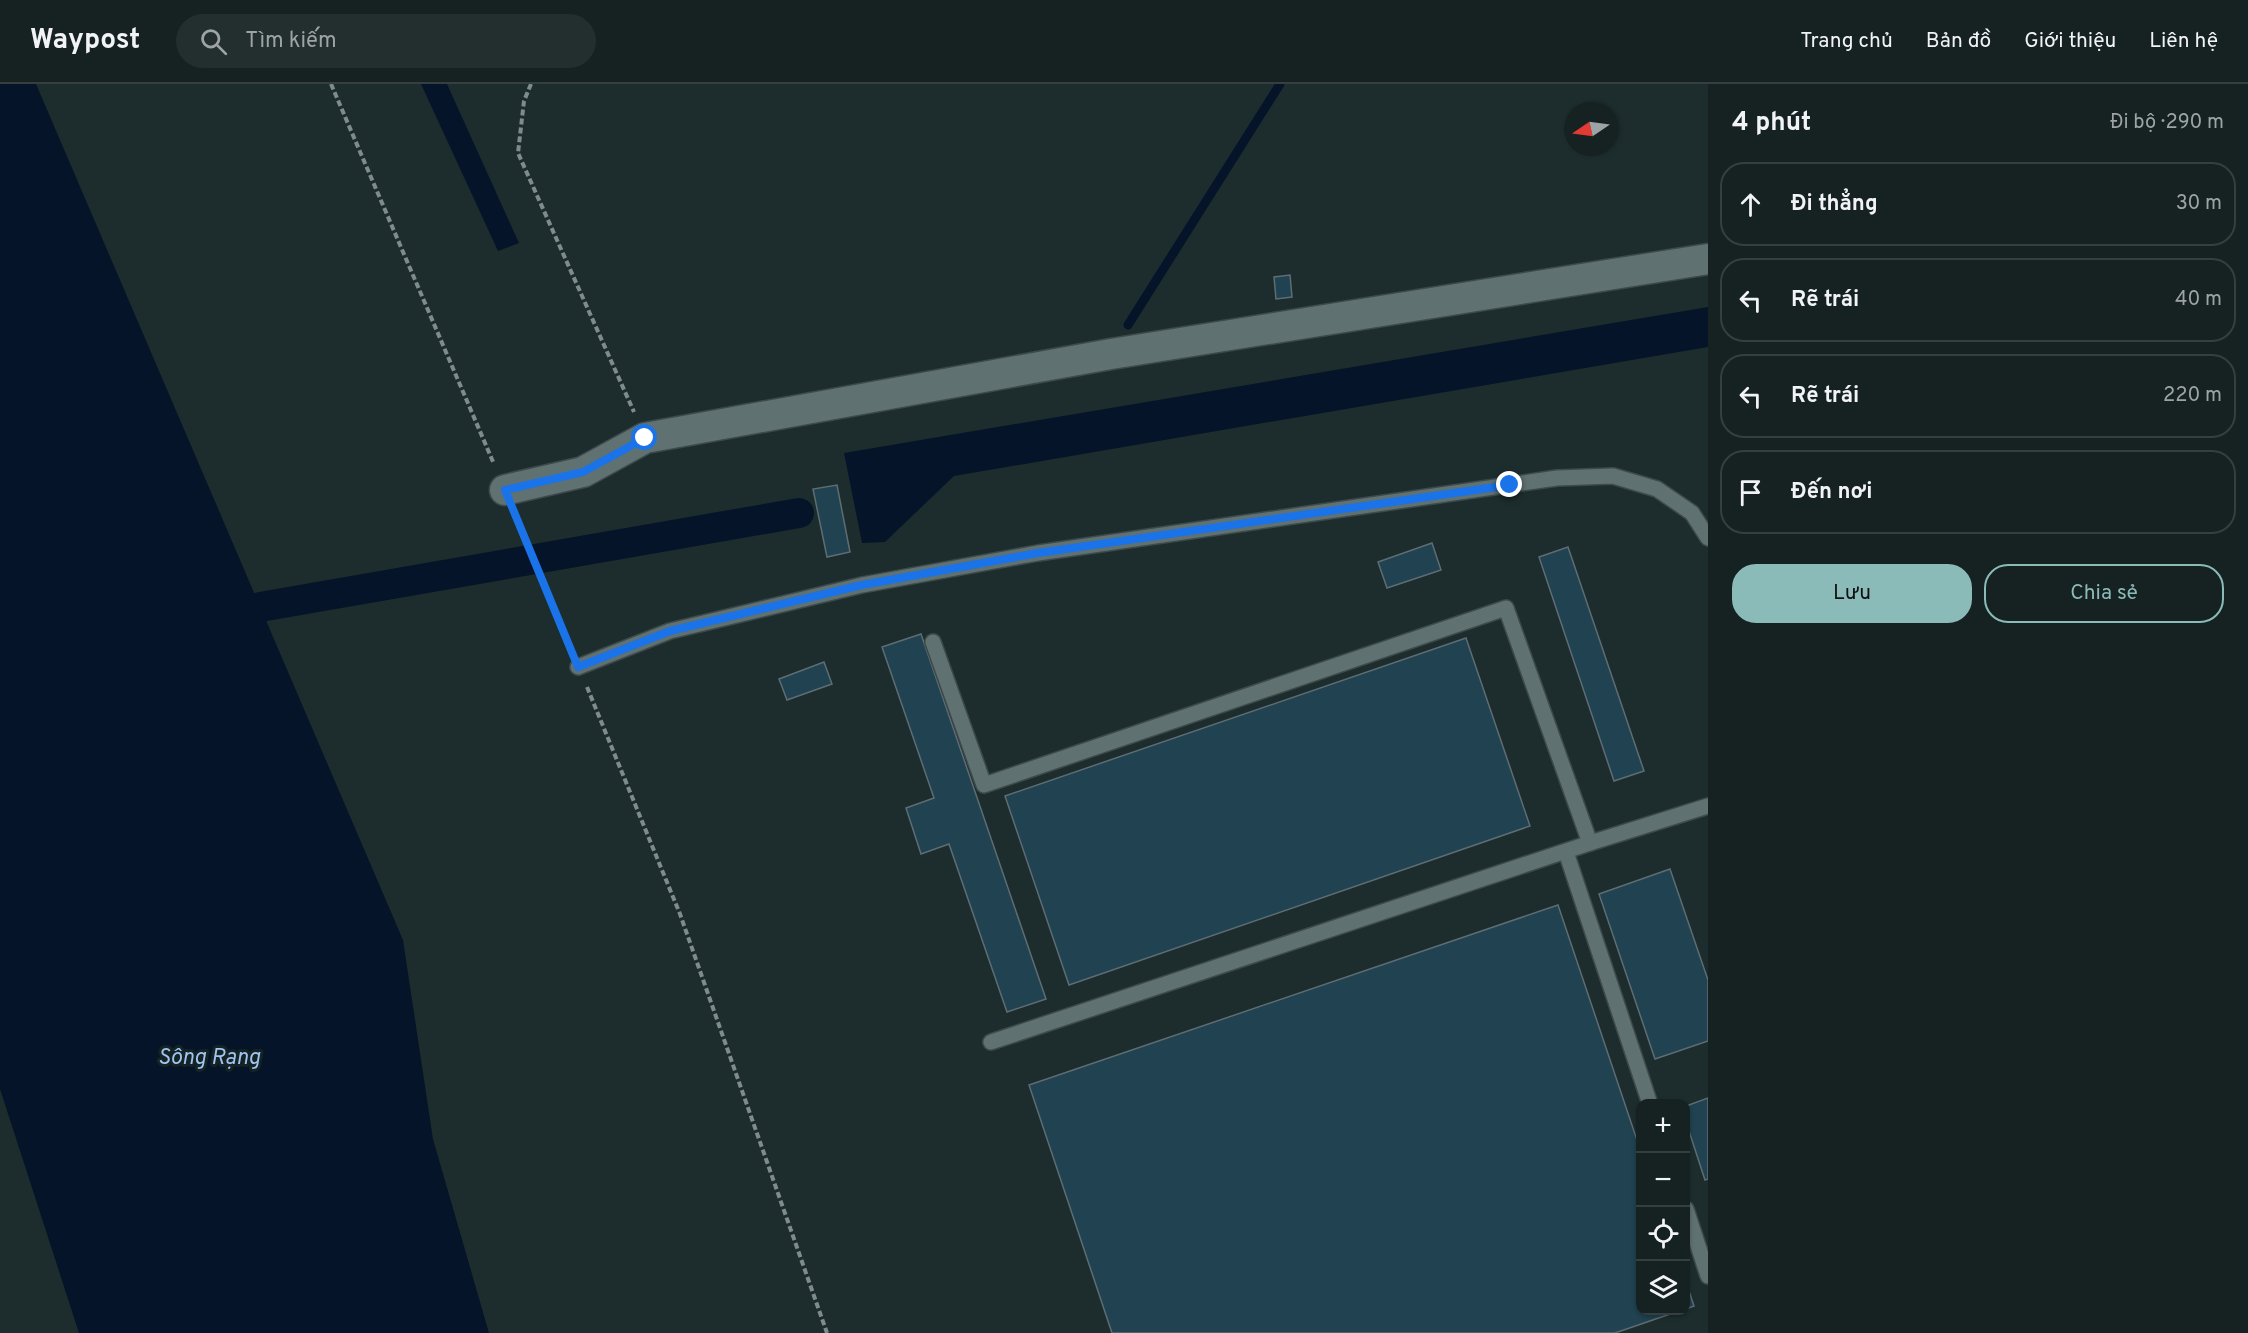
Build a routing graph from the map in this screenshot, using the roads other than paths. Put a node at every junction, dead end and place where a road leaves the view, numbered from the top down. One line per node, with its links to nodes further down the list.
1 (1708, 259): 2 (street)
2 (505, 490)
3 (1708, 538): 5 (lane)
4 (933, 642): 7 (lane)
5 (578, 667)
6 (1708, 806): 7 (lane)
7 (1590, 843): 8 (lane)
8 (1566, 852): 9 (lane); 10 (lane)
9 (991, 1042)
10 (1648, 1099)
11 (1690, 1221): 12 (lane)
12 (1708, 1276)

